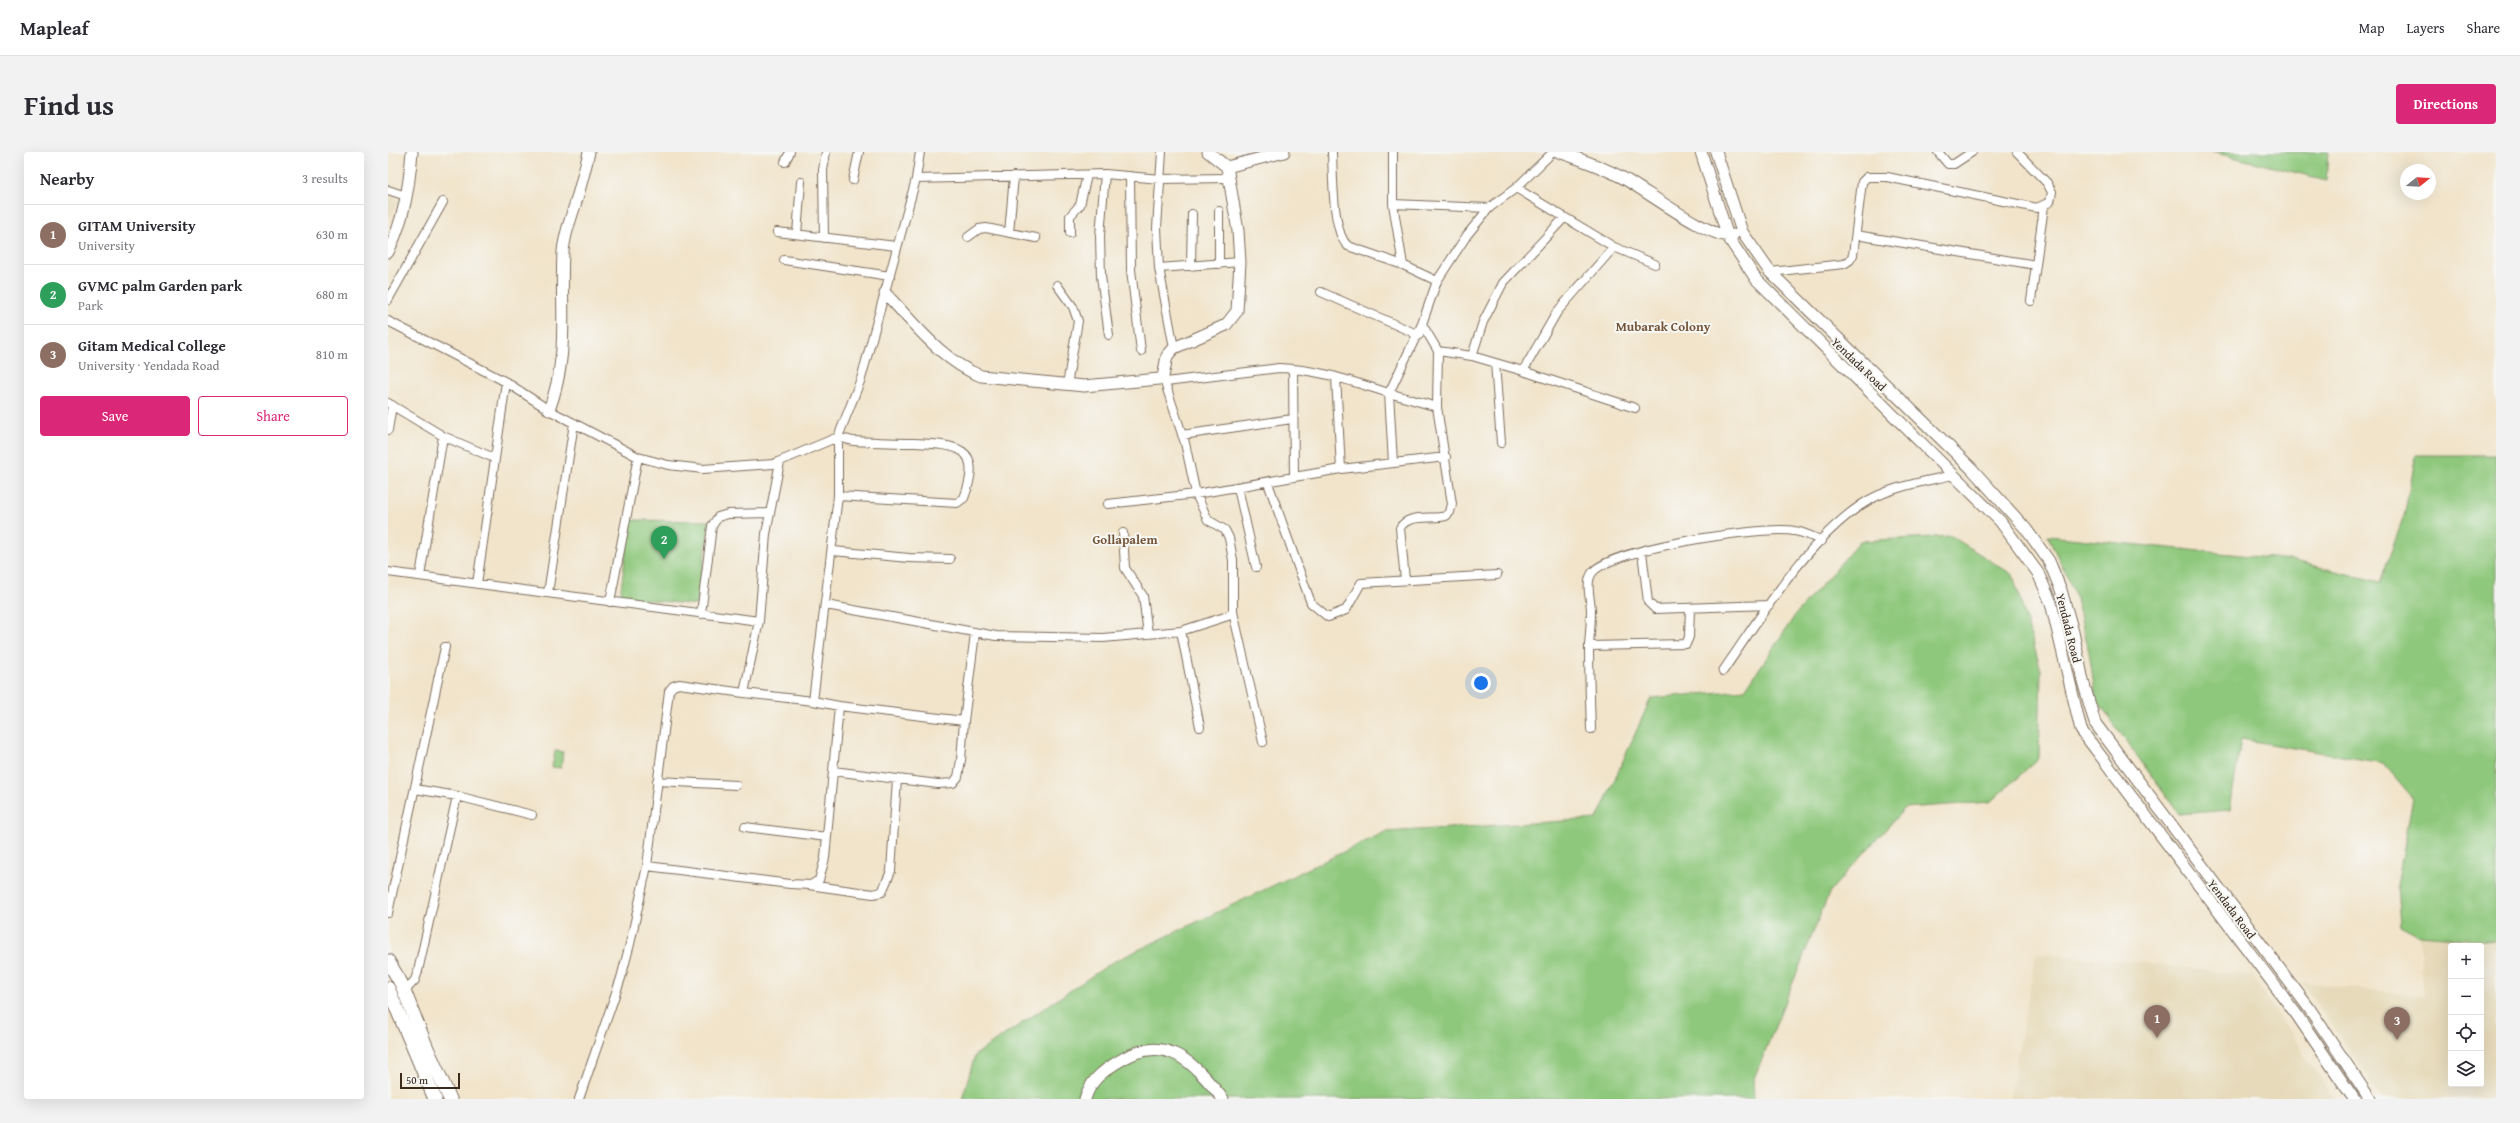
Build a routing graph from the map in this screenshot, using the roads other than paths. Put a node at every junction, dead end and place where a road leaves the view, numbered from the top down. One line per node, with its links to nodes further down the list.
1 (412, 152): 31 (main road)
2 (589, 152): 87 (main road)
3 (790, 152): 19 (street)
4 (826, 152): 47 (street)
5 (859, 152): 27 (street)
6 (920, 152): 25 (street)
7 (1162, 152): 26 (street)
8 (1208, 152): 20 (main road)
9 (1284, 152): 20 (main road)
10 (1332, 152): 56 (street)
11 (1393, 152): 33 (street)
12 (1553, 152): 29 (street)
13 (1559, 152): 46 (main road)
14 (1702, 152): 46 (main road, Yendada Road)
15 (1716, 152): 40 (main road, Yendada Road)
16 (1938, 152): 17 (street)
17 (1972, 152)
18 (2017, 152): 34 (street)
19 (786, 162)
20 (1228, 172): 26 (street); 53 (main road)
21 (1105, 174): 22 (street); 24 (street); 70 (street)
22 (1087, 175): 23 (street); 42 (street)
23 (1014, 176): 25 (street); 41 (street)
24 (1130, 176): 26 (street); 73 (street)
25 (916, 179): 49 (street)
26 (1160, 179): 59 (street)
27 (853, 180)
28 (801, 182): 43 (street)
29 (1516, 188): 35 (street); 38 (street)
30 (388, 190): 31 (street)
31 (406, 196): 51 (main road)
32 (443, 202): 66 (street)
33 (1393, 204): 35 (street); 56 (street)
34 (2044, 206): 44 (street); 57 (street)
35 (1489, 208): 62 (street)
36 (1219, 211): 54 (street)
37 (1192, 214): 58 (street)
38 (1564, 218): 50 (street); 75 (street)
39 (777, 232): 43 (street)
40 (1742, 232): 46 (main road); 60 (main road, Yendada Road)
41 (1009, 233): 45 (street); 48 (street)
42 (1070, 233)
43 (797, 234): 47 (street)
44 (1856, 235): 57 (street); 60 (street)
45 (968, 237)
46 (1728, 237): 101 (main road, Yendada Road)
47 (824, 238): 49 (street)
48 (1036, 238)
49 (896, 246): 61 (street)
50 (1614, 248): 55 (street); 78 (street)
51 (388, 252)
52 (784, 260): 61 (street)
53 (1240, 262): 54 (street); 72 (main road)
54 (1219, 264): 58 (street)
55 (1655, 264)
56 (1403, 265): 62 (street)
57 (2036, 265): 67 (street)
58 (1191, 266): 59 (street)
59 (1159, 268): 72 (street)
60 (1770, 272): 162 (main road, Yendada Road)
61 (890, 276): 65 (street)
62 (1437, 280): 69 (street)
63 (1057, 285): 82 (street)
64 (1320, 292): 71 (street)
65 (885, 293): 82 (main road); 93 (street)
66 (388, 300)
67 (2031, 301)
68 (388, 321): 81 (street)
69 (1422, 324): 71 (street); 74 (street)
70 (1109, 335)
71 (1419, 335): 83 (street)
72 (1174, 348): 80 (main road)
73 (1141, 351)
74 (1438, 351): 75 (street); 85 (street)
75 (1472, 356): 76 (street)
76 (1495, 363): 78 (street); 94 (street)
77 (1293, 369): 79 (street); 80 (street); 88 (street)
78 (1523, 371): 86 (street)
79 (1336, 376): 83 (street); 100 (street)
80 (1165, 379): 82 (main road); 91 (street)
81 (506, 382): 87 (street); 97 (street)
82 (1067, 385)
83 (1390, 393): 85 (street); 99 (street)
84 (390, 404): 90 (street); 92 (street)
85 (1437, 407): 96 (street)
86 (1635, 408)
87 (549, 410): 89 (street)
88 (1292, 419): 91 (street); 102 (street)
89 (574, 423): 95 (street); 120 (street)
90 (388, 430)
91 (1182, 435): 105 (street)
92 (442, 436): 97 (street); 117 (street)
93 (838, 438): 98 (street); 106 (street); 106 (street)
94 (1501, 443)
95 (638, 457): 98 (street); 121 (street)
96 (1446, 457): 99 (street); 118 (street)
97 (494, 458): 119 (street)
98 (780, 462): 108 (street)
99 (1393, 463): 100 (street)
100 (1341, 468): 102 (street)
101 (1953, 475): 110 (street); 161 (main road, Yendada Road)
102 (1294, 477): 103 (street)
103 (1268, 483): 104 (street); 118 (street)
104 (1238, 488): 105 (street); 114 (street)
105 (1196, 494): 107 (street); 125 (street)
106 (838, 496): 111 (street)
107 (1108, 504)
108 (769, 513): 126 (street); 127 (street)
109 (1123, 533): 130 (street)
110 (1822, 541): 112 (street); 123 (street)
111 (833, 551): 113 (street); 122 (street)
112 (1642, 552): 124 (street); 131 (street)
113 (950, 559)
114 (1256, 567)
115 (388, 572): 117 (street)
116 (1497, 575): 118 (street)
117 (420, 576): 119 (street)
118 (1405, 580)
119 (477, 584): 120 (street)
120 (548, 593): 121 (street)
121 (610, 602): 126 (street)
122 (826, 605): 129 (street); 135 (street)
123 (1769, 605): 124 (street); 133 (street)
124 (1690, 608): 131 (street)
125 (1233, 612): 128 (street); 140 (street)
126 (701, 614): 127 (street)
127 (759, 621): 134 (street)
128 (1181, 631): 130 (street); 138 (street)
129 (975, 633): 130 (street); 137 (street)
130 (1148, 634)
131 (1589, 646): 139 (street)
132 (445, 647): 145 (street)
133 (1723, 671)
134 (744, 693): 135 (street); 143 (street)
135 (813, 701): 136 (street)
136 (839, 706): 137 (street); 141 (street)
137 (964, 721): 142 (street)
138 (1200, 727)
139 (1591, 729)
140 (1263, 742)
141 (833, 771): 142 (street); 149 (street)
142 (897, 779): 151 (street)
143 (656, 781): 144 (street); 150 (street)
144 (736, 785)
145 (415, 789): 146 (street); 152 (street)
146 (457, 796): 147 (street); 155 (street)
147 (532, 815)
148 (746, 827): 149 (street)
149 (827, 837): 151 (street)
150 (647, 866): 151 (street); 158 (street)
151 (806, 885)
152 (388, 913)
153 (388, 961): 155 (main road)
154 (388, 988): 156 (main road)
155 (404, 992): 157 (main road)
156 (435, 1099)
157 (450, 1099)
158 (579, 1099)
159 (1085, 1099): 160 (main road)
160 (1223, 1099)
161 (2354, 1099)
162 (2370, 1099)

